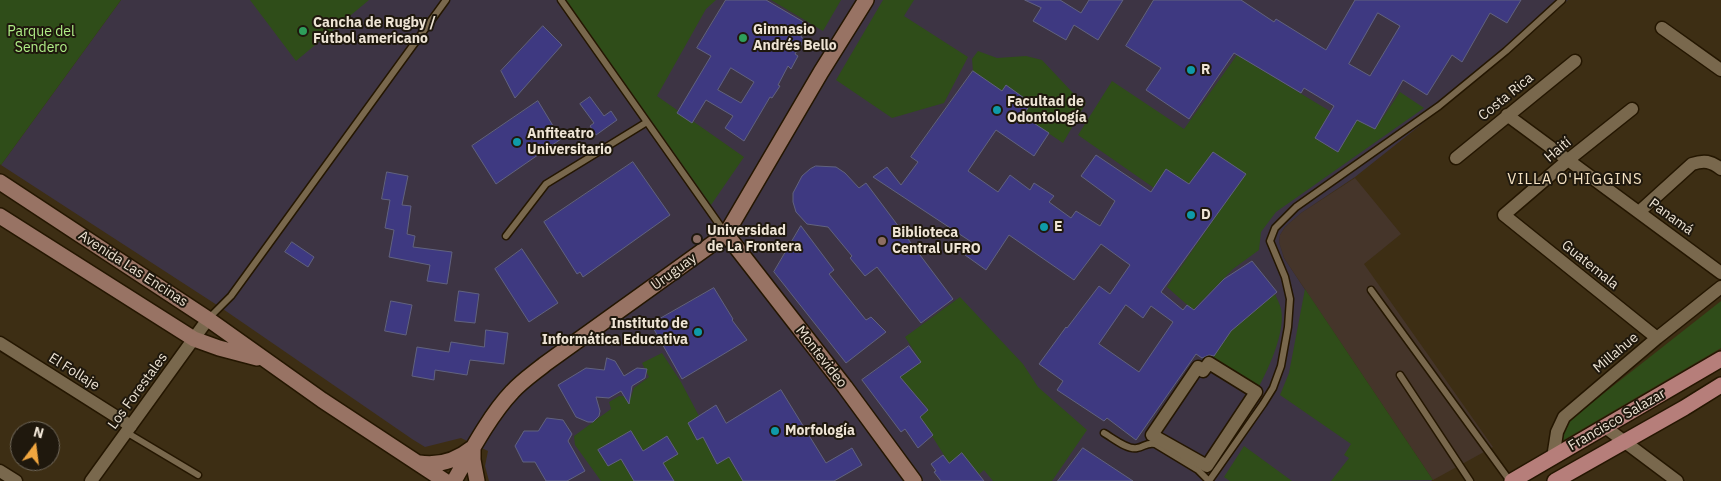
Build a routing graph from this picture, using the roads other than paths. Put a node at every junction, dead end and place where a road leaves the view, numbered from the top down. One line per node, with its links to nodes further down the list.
1 (446, 0): 23 (lane)
2 (561, 0): 10 (lane)
3 (866, 0): 18 (main road, Uruguay)
4 (1562, 0): 49 (lane)
5 (1662, 28): 7 (street)
6 (1575, 61): 9 (street, Costa Rica)
7 (1721, 70)
8 (1632, 109): 12 (street, Haití)
9 (1506, 116): 11 (street, Costa Rica); 12 (street, Panamá)
10 (647, 122): 18 (lane); 19 (lane)
11 (1456, 158)
12 (1568, 160): 15 (street, Panamá); 16 (street, Haití)
13 (1721, 169): 15 (street)
14 (0, 182): 23 (main road, Avenida Las Encinas)
15 (1639, 212): 20 (street, Panamá)
16 (1504, 215): 24 (street, Guatemala)
17 (0, 216): 25 (main road, Avenida Las Encinas)
18 (726, 234): 37 (main road, Uruguay); 48 (main road, Montevideo)
19 (506, 236)
20 (1721, 273)
21 (1721, 287): 24 (street, Millahue)
22 (1371, 290): 51 (lane)
23 (208, 319): 25 (street, Los Forestales); 27 (main road, Avenida Las Encinas)
24 (1657, 338): 38 (street, Millahue)
25 (194, 339): 27 (main road, Avenida Las Encinas); 33 (street, Los Forestales)
26 (0, 343): 33 (street, El Follaje)
27 (263, 359): 35 (main road, Avenida Las Encinas)
28 (1721, 359): 32 (main road, Francisco Salazar)
29 (1209, 363): 29 (street)
30 (1400, 375): 50 (lane)
31 (1721, 385): 36 (main road, Francisco Salazar)
32 (1605, 427): 36 (street); 38 (main road, Francisco Salazar)
33 (129, 429): 41 (lane); 43 (street, Los Forestales)
34 (1104, 433): 49 (lane)
35 (377, 437): 39 (main road, Avenida Las Encinas); 44 (main road, Avenida Las Encinas)
36 (1624, 442): 52 (main road, Francisco Salazar); 53 (street)
37 (473, 448): 39 (main road); 46 (main road, Uruguay); 47 (main road)
38 (1553, 458): 51 (main road, Francisco Salazar)
39 (416, 463): 45 (main road, Avenida Las Encinas)
40 (0, 471): 42 (street)
41 (198, 475)
42 (16, 481)
43 (91, 481)
44 (430, 481)
45 (445, 481)
46 (454, 481)
47 (477, 481)
48 (914, 481)
49 (1209, 481)
50 (1470, 481)
51 (1511, 481)
52 (1555, 481)
53 (1677, 481)

